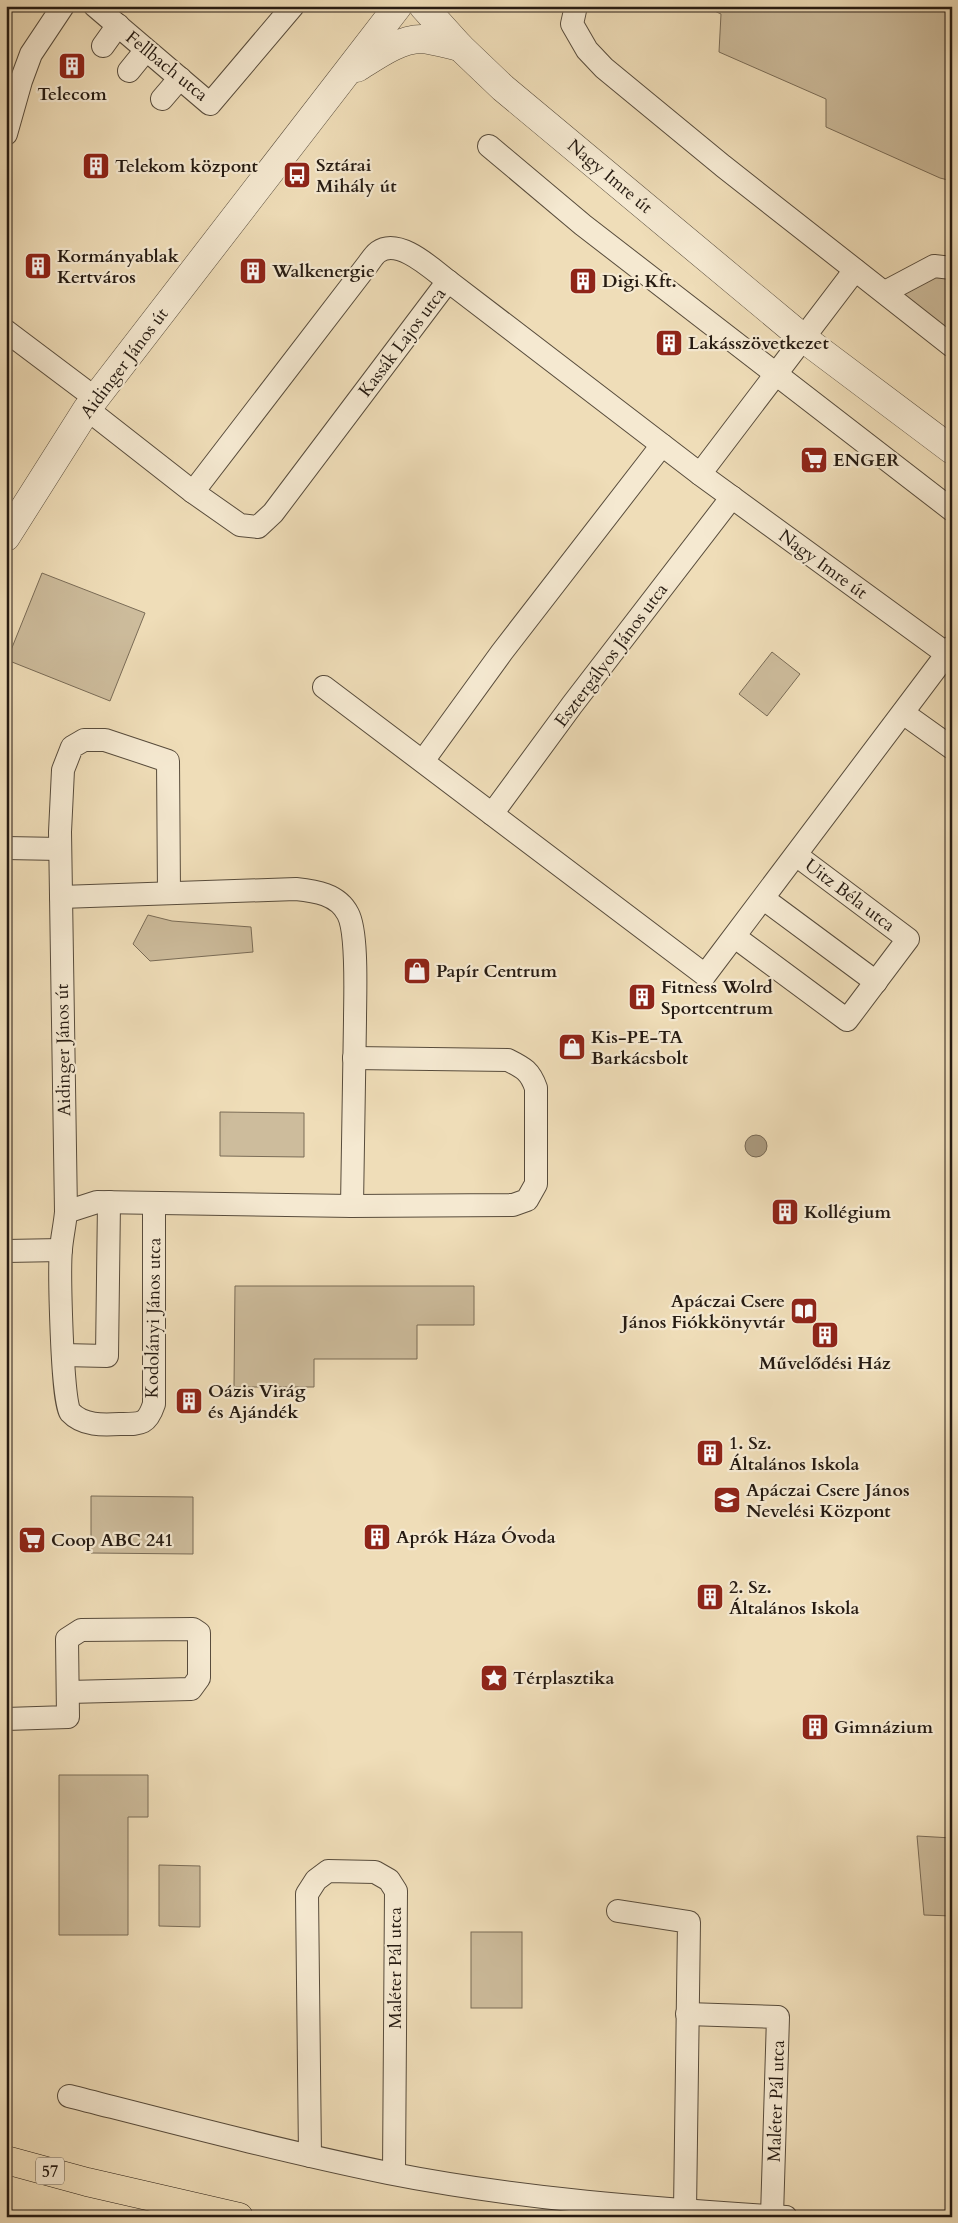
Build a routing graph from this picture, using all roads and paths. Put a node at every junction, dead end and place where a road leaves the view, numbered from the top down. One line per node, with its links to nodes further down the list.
1 (63, 6): 15 (street)
2 (96, 6): 7 (street, Fellbach utca)
3 (293, 6): 13 (street, Fellbach utca)
4 (398, 6): 12 (street, Aidinger János út)
5 (423, 6): 9 (street, Nagy Imre út)
6 (576, 6): 18 (street)
7 (118, 26): 8 (street); 10 (street, Fellbach utca)
8 (102, 46)
9 (460, 48): 12 (street); 22 (street, Nagy Imre út)
10 (146, 50): 11 (street); 13 (street, Fellbach utca)
11 (129, 71)
12 (345, 75): 25 (street, Aidinger János út)
13 (180, 78): 14 (street)
14 (162, 99)
15 (6, 134)
16 (489, 146): 24 (street)
17 (952, 268): 20 (street)
18 (855, 270): 20 (street); 22 (street)
19 (448, 281): 26 (street, Nagy Imre út); 29 (street, Kassák Lajos utca); 29 (street, Kassák Lajos utca)
20 (885, 292): 23 (street)
21 (6, 331): 25 (street, Kassák Lajos utca)
22 (803, 338): 24 (street); 27 (street, Nagy Imre út)
23 (952, 346)
24 (777, 374): 28 (street); 31 (street)
25 (91, 404): 29 (street, Kassák Lajos utca); 32 (street, Aidinger János út)
26 (662, 445): 28 (street, Nagy Imre út); 37 (street)
27 (952, 450)
28 (700, 474): 30 (street, Nagy Imre út)
29 (193, 492)
30 (732, 497): 33 (street, Nagy Imre út); 38 (street, Esztergályos János utca)
31 (952, 510)
32 (6, 537)
33 (949, 651): 35 (street, Uitz Béla utca)
34 (324, 687): 37 (street)
35 (903, 713): 36 (street); 41 (street, Uitz Béla utca)
36 (952, 748)
37 (423, 762): 38 (street)
38 (492, 814): 45 (street, Uitz Béla utca)
39 (6, 848): 40 (street)
40 (60, 849): 42 (street, Aidinger János út); 43 (street, Aidinger János út)
41 (796, 855): 44 (street, Uitz Béla utca); 46 (street, Uitz Béla utca)
42 (169, 892): 43 (street); 47 (street)
43 (61, 897): 51 (street, Aidinger János út)
44 (764, 899): 45 (street, Uitz Béla utca); 46 (street)
45 (735, 937): 46 (street, Uitz Béla utca)
46 (876, 982)
47 (354, 1058): 50 (street); 50 (street)
48 (109, 1202): 49 (street); 51 (street); 54 (street)
49 (154, 1203): 50 (street); 55 (street, Kodolányi János utca)
50 (352, 1206)
51 (66, 1212): 52 (street, Aidinger János út)
52 (61, 1250): 53 (street); 54 (street, Aidinger János út)
53 (6, 1251)
54 (63, 1355): 55 (street, Aidinger János út)
55 (77, 1418)
56 (68, 1692): 56 (street); 57 (street)
57 (6, 1718)
58 (618, 1911): 59 (street)
59 (687, 2014): 64 (street); 66 (street, Maléter Pál utca)
60 (69, 2096): 61 (street)
61 (310, 2156): 63 (street); 63 (street, Maléter Pál utca)
62 (8, 2160): 67 (main road, 57)
63 (394, 2174): 65 (street)
64 (685, 2211): 65 (street); 66 (street)
65 (657, 2213)
66 (779, 2216)
67 (239, 2217)

